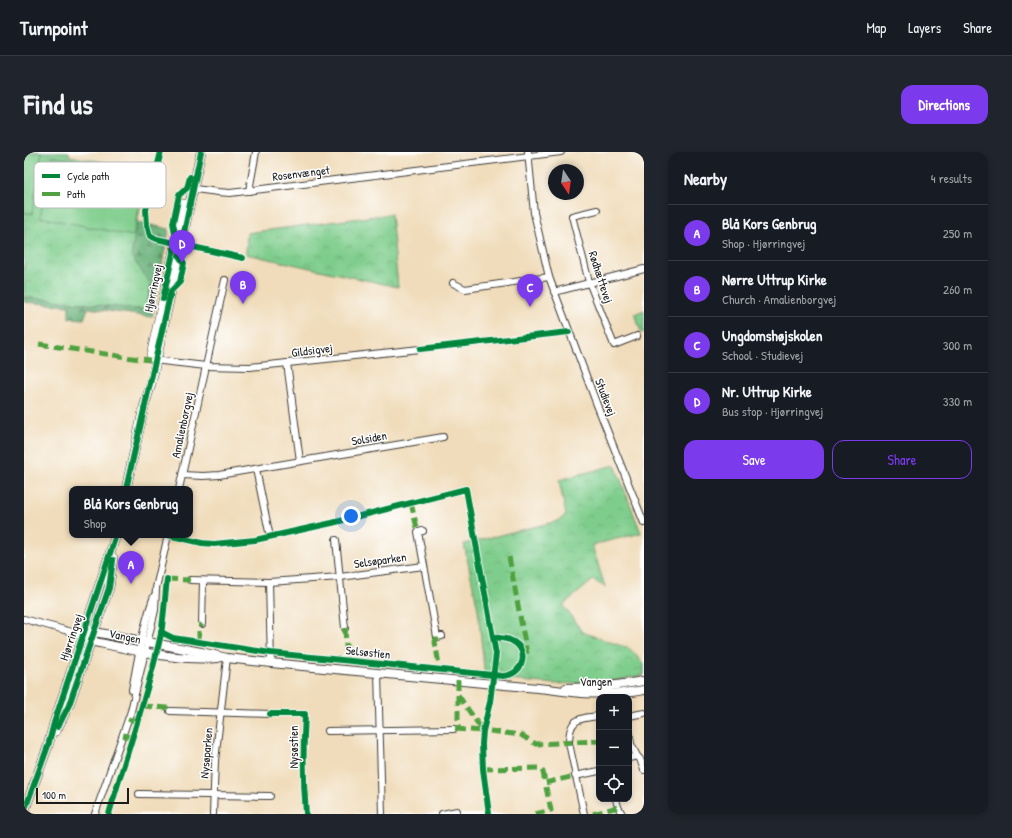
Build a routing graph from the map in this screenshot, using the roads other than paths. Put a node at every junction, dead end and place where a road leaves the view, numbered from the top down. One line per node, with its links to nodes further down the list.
1 (195, 152): 6 (main road, Hjørringvej)
2 (201, 152): 6 (main road, Hjørringvej)
3 (256, 152): 7 (street)
4 (561, 152): 5 (street, Rosenvænget)
5 (528, 154): 7 (street, Rosenvænget); 10 (street, Studievej)
6 (190, 188): 7 (street, Rosenvænget); 17 (main road, Hjørringvej)
7 (249, 191)
8 (597, 210): 12 (street, Rødhættevej)
9 (644, 269): 12 (street)
10 (549, 277): 13 (street); 14 (street, Studievej)
11 (225, 280): 19 (street, Amalienborgvej)
12 (589, 282): 14 (street); 15 (street, Rødhættevej)
13 (453, 283)
14 (554, 292): 26 (street, Studievej)
15 (637, 336)
16 (420, 349): 18 (street, Gildsigvej)
17 (153, 360): 19 (street); 24 (main road, Hjørringvej)
18 (287, 364): 19 (street, Gildsigvej); 21 (street)
19 (206, 366): 23 (street, Amalienborgvej)
20 (443, 437): 21 (street, Solsiden)
21 (300, 461): 22 (street, Solsiden)
22 (256, 468): 23 (street, Solsiden); 28 (street)
23 (182, 475): 25 (street, Amalienborgvej)
24 (127, 486)
25 (180, 486)
26 (644, 523)
27 (423, 531): 33 (street, Selsøparken)
28 (269, 532)
29 (115, 538): 42 (main road, Hjørringvej)
30 (116, 538): 41 (main road, Hjørringvej)
31 (167, 538): 44 (street)
32 (336, 540): 34 (street, Selsøparken)
33 (424, 566): 34 (street, Selsøparken); 43 (street, Selsøparken)
34 (340, 577): 37 (street, Selsøparken); 40 (street, Selsøparken)
35 (190, 580): 36 (street, Selsøparken)
36 (203, 581): 37 (street, Selsøparken); 39 (street)
37 (269, 582): 47 (street)
38 (24, 619): 42 (street)
39 (202, 624)
40 (345, 628)
41 (94, 631): 42 (main road, Hjørringvej); 44 (street, Vangen)
42 (86, 636): 45 (street, Vangen); 72 (main road, Hjørringvej)
43 (442, 636)
44 (145, 642): 45 (street); 46 (street, Vangen)
45 (142, 652): 46 (street, Vangen); 73 (street)
46 (227, 658): 47 (street, Vangen); 53 (street, Nysøparken)
47 (271, 663): 48 (street, Vangen)
48 (378, 674): 51 (street, Vangen); 60 (street)
49 (644, 681): 51 (street, Vangen)
50 (644, 690): 51 (street, Vangen)
51 (603, 693)
52 (170, 711): 53 (street, Nysøparken)
53 (221, 712): 55 (street, Nysøparken); 68 (street, Nysøparken)
54 (644, 713): 56 (street)
55 (270, 714)
56 (632, 715)
57 (596, 716): 66 (street)
58 (454, 729): 60 (street)
59 (328, 731): 60 (street)
60 (379, 731): 75 (street)
61 (632, 746): 62 (street)
62 (637, 756): 63 (street); 64 (street)
63 (632, 757)
64 (644, 770)
65 (596, 772): 66 (street)
66 (575, 776): 77 (street)
67 (139, 794): 68 (street, Nysøparken)
68 (214, 795): 69 (street, Nysøparken); 74 (street, Nysøparken)
69 (270, 796)
70 (617, 802): 78 (street)
71 (458, 811): 76 (street)
72 (24, 812)
73 (95, 814)
74 (213, 814)
75 (382, 814)
76 (442, 814)
77 (584, 814)
78 (622, 814)

